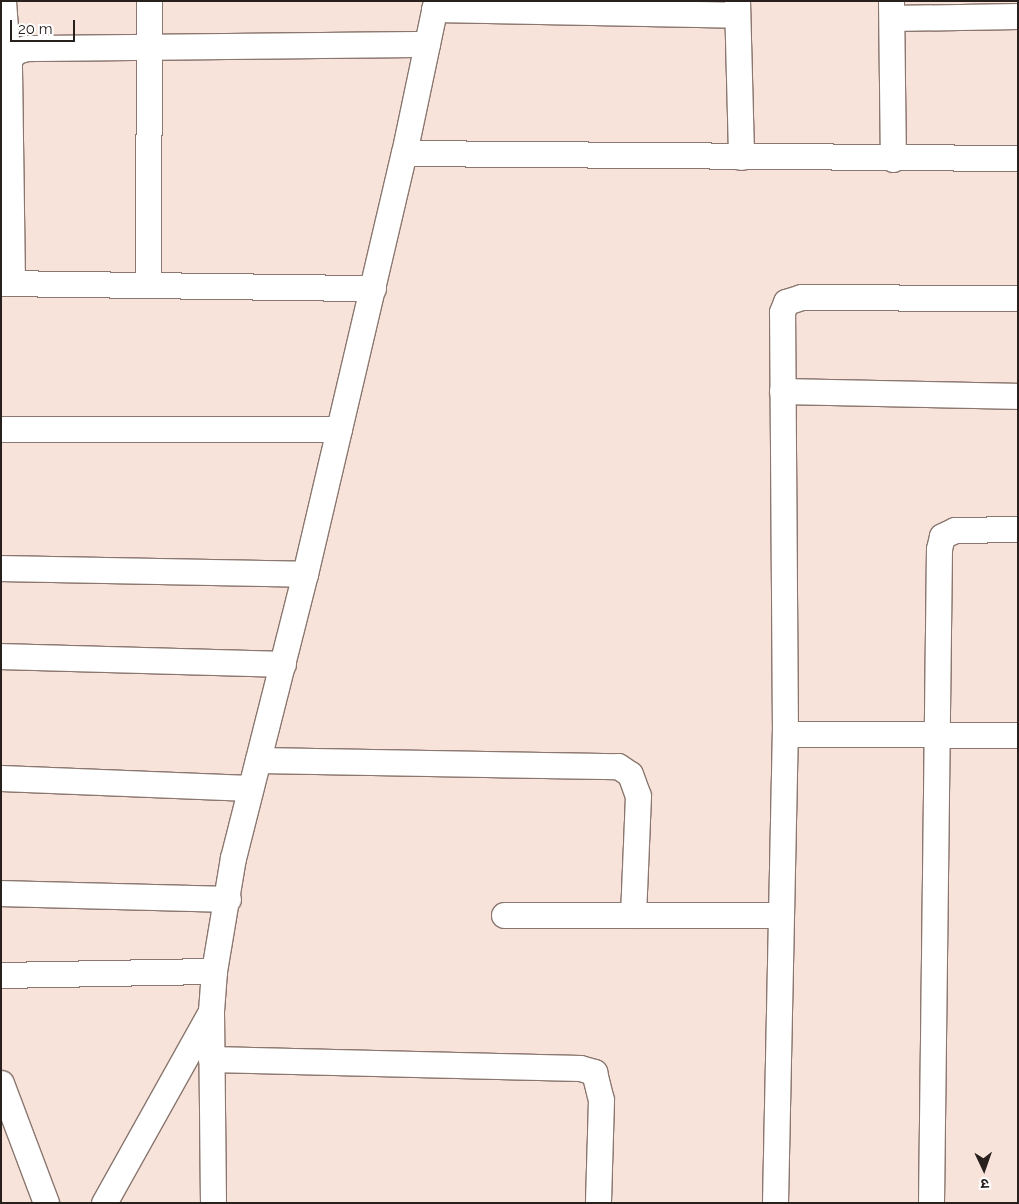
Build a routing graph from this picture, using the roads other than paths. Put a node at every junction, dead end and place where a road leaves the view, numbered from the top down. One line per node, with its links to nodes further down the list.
1 (3, 1): 9 (street)
2 (149, 1): 8 (street)
3 (435, 5): 4 (street); 7 (street)
4 (737, 8): 11 (street)
5 (892, 10): 6 (street); 13 (street)
6 (1018, 16)
7 (427, 44): 8 (street); 10 (street)
8 (148, 46): 9 (street); 14 (street)
9 (14, 52): 15 (street)
10 (404, 153): 11 (street); 16 (street)
11 (741, 158): 13 (street)
12 (1018, 158): 13 (street)
13 (893, 159)
14 (148, 282): 15 (street); 16 (street)
15 (6, 283)
16 (373, 288): 21 (street)
17 (1018, 298): 18 (street)
18 (782, 391): 19 (street); 27 (street)
19 (1018, 396)
20 (1, 429): 21 (street)
21 (339, 429): 24 (street)
22 (1018, 529): 28 (street)
23 (1, 568): 24 (street)
24 (305, 574): 26 (street)
25 (1, 656): 26 (street)
26 (283, 664): 30 (street)
27 (785, 734): 28 (street); 35 (street)
28 (934, 735): 29 (street); 48 (street)
29 (1018, 735)
30 (258, 760): 32 (street); 37 (street)
31 (1, 778): 32 (street)
32 (250, 788): 34 (street)
33 (1, 893): 34 (street)
34 (228, 899): 38 (street)
35 (779, 914): 37 (street); 47 (street)
36 (504, 915): 37 (street)
37 (633, 915)
38 (214, 971): 39 (street); 40 (street)
39 (1, 975)
40 (211, 1011): 41 (street); 44 (street)
41 (211, 1059): 45 (street); 46 (street)
42 (1, 1083): 43 (street)
43 (40, 1198)
44 (104, 1203)
45 (212, 1203)
46 (598, 1203)
47 (775, 1203)
48 (931, 1203)

